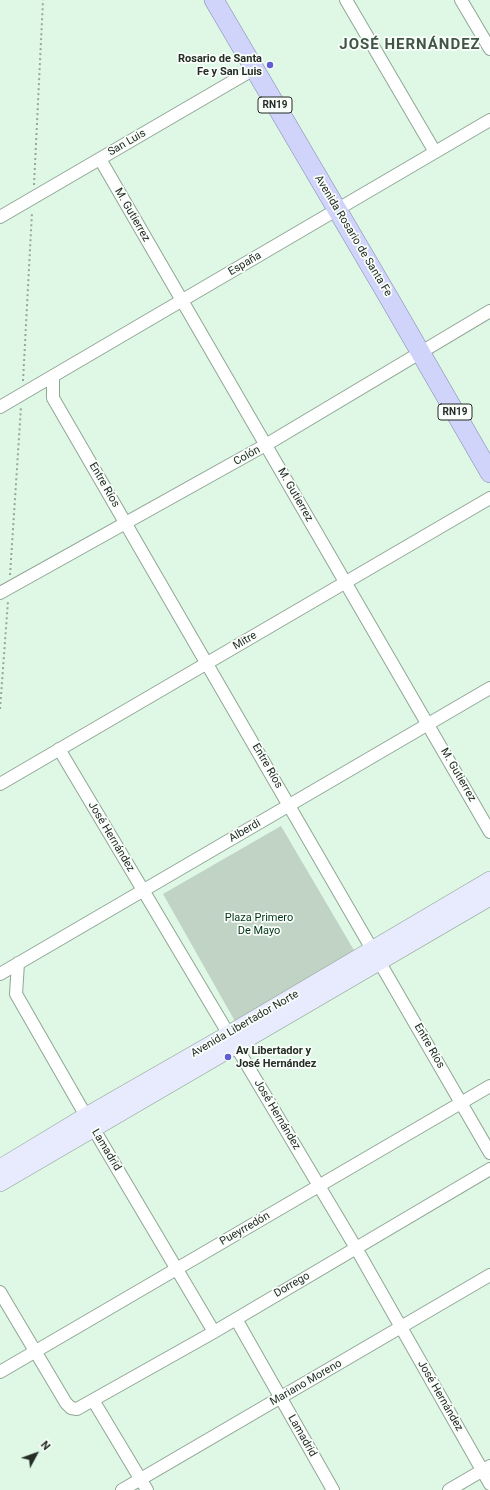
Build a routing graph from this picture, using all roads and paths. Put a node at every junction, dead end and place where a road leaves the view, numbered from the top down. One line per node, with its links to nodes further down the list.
1 (43, 0): 10 (path)
2 (214, 0): 6 (main road, Avenida Rosario de Santa Fe / RN19)
3 (346, 0): 8 (street)
4 (461, 0): 5 (street)
5 (490, 49)
6 (254, 69): 9 (street, San Luis); 11 (main road, Avenida Rosario de Santa Fe / RN19)
7 (490, 120): 8 (street, España)
8 (435, 152): 11 (street, España)
9 (100, 159): 10 (street, San Luis); 13 (street, M. Gutierrez)
10 (33, 197): 12 (street, San Luis); 17 (path)
11 (336, 210): 13 (street, España); 15 (main road, Avenida Rosario de Santa Fe / RN19)
12 (0, 218)
13 (182, 301): 16 (street, España); 19 (street, M. Gutierrez)
14 (490, 311): 15 (street, Colón)
15 (420, 352): 19 (street, Colón); 20 (main road, Avenida Rosario de Santa Fe / RN19)
16 (53, 377): 17 (street, España); 22 (street, Entre Ríos)
17 (22, 394): 18 (street, España); 24 (path)
18 (0, 407)
19 (266, 445): 22 (street, Colón); 23 (street, M. Gutierrez)
20 (490, 473)
21 (490, 498): 23 (street, Mitre)
22 (126, 523): 24 (street, Colón); 25 (street, Entre Ríos)
23 (346, 582): 25 (street, Mitre); 28 (street, M. Gutierrez)
24 (4, 591): 27 (path)
25 (207, 664): 29 (street, Mitre); 31 (street, Entre Ríos)
26 (490, 688): 28 (street, Alberdi)
27 (0, 709)
28 (428, 724): 31 (street, Alberdi); 32 (street, M. Gutierrez)
29 (59, 749): 30 (street, Mitre); 34 (street, José Hernández)
30 (0, 784)
31 (290, 805): 34 (street, Alberdi); 36 (street, Entre Ríos)
32 (490, 832)
33 (490, 880): 36 (main road, Avenida Libertador Norte)
34 (143, 891): 37 (street, Alberdi); 39 (street, José Hernández)
35 (490, 897): 36 (main road, Avenida Libertador Norte)
36 (376, 956): 39 (main road, Avenida Libertador Norte); 41 (street, Entre Ríos)
37 (18, 964): 38 (street, Alberdi); 42 (street, Lamadrid)
38 (0, 974)
39 (232, 1040): 42 (main road, Avenida Libertador Norte); 47 (street, José Hernández)
40 (490, 1086): 41 (street, Pueyrredón)
41 (462, 1102): 43 (street, Entre Ríos); 47 (street, Pueyrredón)
42 (90, 1122): 44 (main road, Avenida Libertador Norte); 46 (main road, Avenida Libertador Norte); 49 (street, Lamadrid)
43 (490, 1152)
44 (0, 1168)
45 (490, 1169): 48 (street, Dorrego)
46 (0, 1183)
47 (319, 1186): 48 (street, José Hernández); 49 (street, Pueyrredón)
48 (356, 1248): 52 (street, Dorrego); 53 (street, José Hernández)
49 (177, 1270): 54 (street, Lamadrid); 55 (street, Pueyrredón)
50 (490, 1275): 53 (street, Mariano Moreno)
51 (0, 1292): 55 (street)
52 (236, 1318): 54 (street, Dorrego); 57 (street, Lamadrid)
53 (401, 1328): 57 (street, Mariano Moreno); 59 (street, José Hernández)
54 (214, 1332): 58 (street, Dorrego)
55 (36, 1351): 56 (street, Pueyrredón); 58 (street, Dorrego)
56 (0, 1372)
57 (281, 1398): 60 (street, Mariano Moreno); 64 (street, Lamadrid)
58 (93, 1400): 60 (street)
59 (486, 1468): 61 (street, José Hernández); 65 (street)
60 (140, 1479): 62 (street, Mariano Moreno); 63 (street)
61 (490, 1484)
62 (122, 1490)
63 (147, 1490)
64 (333, 1490)
65 (449, 1490)

